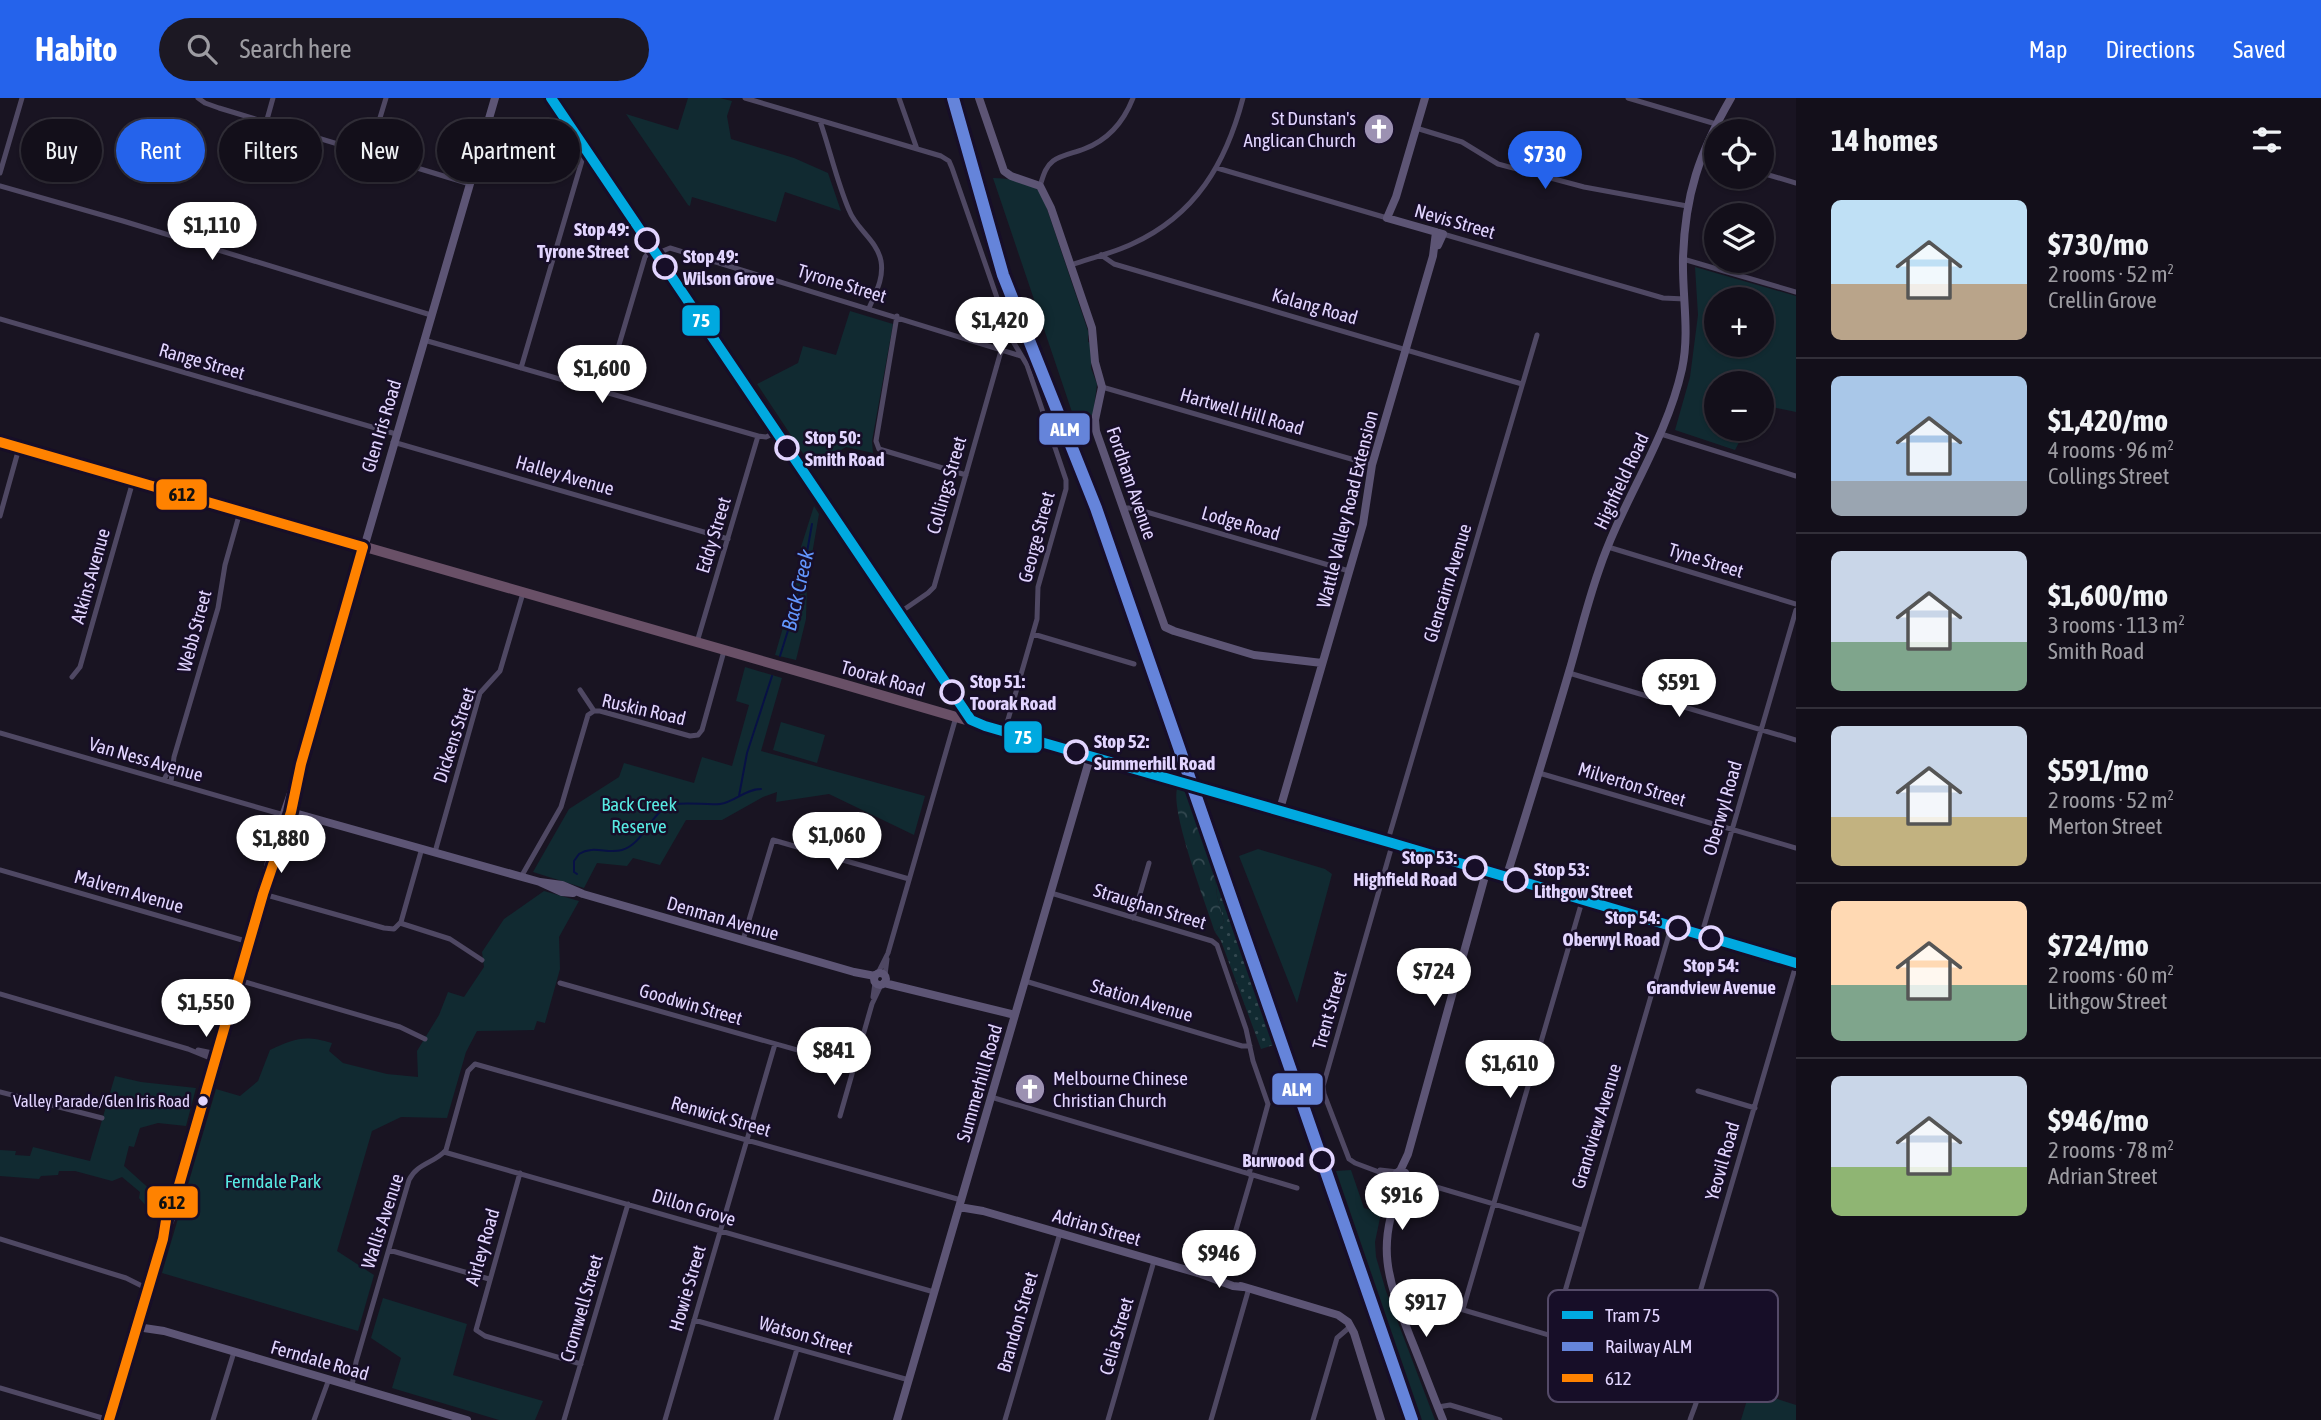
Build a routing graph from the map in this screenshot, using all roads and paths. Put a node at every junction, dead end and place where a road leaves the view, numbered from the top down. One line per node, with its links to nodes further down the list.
1 (22, 98): 27 (street)
2 (198, 98): 15 (street)
3 (273, 98): 16 (street)
4 (386, 98): 17 (street)
5 (495, 98): 30 (street, Glen Iris Road)
6 (553, 98): 22 (main road)
7 (745, 98): 20 (street, George Street)
8 (899, 98): 23 (street)
9 (979, 98): 32 (street)
10 (1133, 98): 32 (street)
11 (1243, 98): 25 (street)
12 (1425, 98): 21 (street)
13 (1628, 98): 19 (street)
14 (1731, 98): 18 (street, Highfield Road)
15 (256, 119)
16 (267, 119)
17 (380, 119)
18 (1719, 119)
19 (1704, 120)
20 (820, 121): 23 (street, George Street); 42 (street)
21 (1416, 128): 33 (street); 34 (street)
22 (586, 147): 36 (main road); 52 (street)
23 (914, 148): 47 (street, George Street)
24 (1703, 156): 33 (street, Highfield Road)
25 (1217, 168): 34 (street, Nevis Street); 37 (street)
26 (423, 170): 30 (street)
27 (0, 173)
28 (1774, 177): 29 (street)
29 (1796, 183)
30 (470, 184): 43 (street, Glen Iris Road)
31 (0, 186): 43 (street)
32 (1041, 186): 39 (street, Fordham Avenue)
33 (1687, 206): 38 (street, Highfield Road)
34 (1390, 219): 35 (street, Nevis Street)
35 (1440, 233): 41 (street, Nevis Street); 50 (street, Wattle Valley Road Extension)
36 (655, 250): 42 (street, Tyrone Street); 55 (street); 56 (main road)
37 (1101, 255): 39 (street); 50 (street, Kalang Road)
38 (1683, 259): 40 (street); 41 (street, Highfield Road)
39 (1071, 265): 54 (street, Fordham Avenue)
40 (1796, 292)
41 (1685, 299): 57 (street, Highfield Road)
42 (869, 307): 44 (street, Tyrone Street)
43 (431, 314): 48 (street, Glen Iris Road)
44 (897, 316): 49 (street, Tyrone Street); 63 (street)
45 (0, 318): 59 (street, Range Street)
46 (1537, 335): 53 (street, Glencairn Avenue)
47 (1012, 338): 49 (street); 51 (street, George Street)
48 (424, 340): 52 (street); 59 (street, Glen Iris Road)
49 (1002, 347): 51 (street, Tyrone Street); 63 (street, Collings Street)
50 (1407, 349): 53 (street, Kalang Road); 62 (street, Wattle Valley Road Extension)
51 (1022, 356): 77 (street, George Street)
52 (521, 368): 55 (street)
53 (1522, 384): 101 (street, Glencairn Avenue)
54 (1102, 387): 62 (street, Hartwell Hill Road); 66 (street, Fordham Avenue)
55 (605, 392): 58 (street)
56 (777, 432): 58 (street); 76 (main road)
57 (1661, 434): 64 (street); 71 (street, Highfield Road)
58 (758, 436): 69 (street, Eddy Street)
59 (394, 438): 69 (street, Halley Avenue); 70 (street, Glen Iris Road)
60 (0, 442): 61 (highway, Toorak Road)
61 (19, 448): 65 (highway, Toorak Road); 68 (street)
62 (1372, 465): 72 (street, Wattle Valley Road Extension)
63 (966, 475): 76 (street, Collings Street)
64 (1796, 476)
65 (134, 481): 67 (highway, Toorak Road); 83 (street, Atkins Avenue)
66 (1123, 508): 72 (street, Lodge Road); 80 (street, Fordham Avenue)
67 (240, 512): 70 (highway, Toorak Road); 97 (street, Webb Street)
68 (0, 516)
69 (728, 539): 78 (street, Eddy Street)
70 (363, 547): 73 (highway, Toorak Road); 95 (street, Glen Iris Road)
71 (1608, 547): 74 (street, Tyne Street); 82 (street, Highfield Road)
72 (1349, 571): 80 (street, Wattle Valley Road Extension)
73 (523, 593): 78 (highway, Toorak Road); 104 (street, Dickens Street)
74 (1796, 604)
75 (1796, 610): 90 (street, Oberwyl Road)
76 (899, 613): 85 (main road)
77 (1032, 634): 81 (street); 91 (street, George Street)
78 (697, 643): 79 (highway, Toorak Road)
79 (724, 651): 86 (street, Ruskin Road); 87 (highway, Toorak Road)
80 (1322, 663): 98 (street, Wattle Valley Road Extension)
81 (1134, 664)
82 (1569, 673): 90 (street); 96 (street, Highfield Road)
83 (72, 677)
84 (580, 690): 86 (street)
85 (955, 696): 87 (main road); 89 (main road)
86 (593, 711): 109 (street, Ruskin Road)
87 (940, 712): 88 (highway, Toorak Road)
88 (956, 717): 89 (highway, Toorak Road); 110 (street)
89 (983, 724): 91 (highway, Toorak Road)
90 (1762, 729): 93 (street); 100 (street, Oberwyl Road)
91 (1005, 730): 94 (highway, Toorak Road)
92 (0, 733): 97 (street, Van Ness Avenue)
93 (1796, 740)
94 (1091, 754): 98 (highway, Toorak Road); 111 (street, Summerhill Road)
95 (301, 764): 99 (street, Glen Iris Road); 99 (street, Glen Iris Road)
96 (1539, 773): 100 (street, Milverton Street); 108 (street, Highfield Road)
97 (167, 781): 99 (street, Van Ness Avenue)
98 (1280, 809): 101 (highway, Toorak Road)
99 (287, 813): 102 (street, Denman Avenue); 112 (street, Glen Iris Road); 112 (street, Glen Iris Road)
100 (1732, 830): 103 (street, Milverton Street); 117 (street, Oberwyl Road)
101 (1390, 841): 106 (highway, Toorak Road); 143 (street, Trent Street)
102 (422, 848): 104 (street, Denman Avenue); 115 (street)
103 (1796, 848)
104 (435, 852): 109 (street, Denman Avenue)
105 (1149, 863): 114 (street)
106 (1487, 869): 108 (highway, Toorak Road); 143 (street)
107 (0, 870): 119 (street, Malvern Avenue)
108 (1507, 875): 113 (highway, Toorak Road)
109 (521, 877): 118 (street, Denman Avenue)
110 (909, 878): 118 (street); 122 (street)
111 (1051, 893): 114 (street, Straughan Street); 124 (street, Summerhill Road)
112 (263, 894): 115 (street); 119 (street, Glen Iris Road)
113 (1583, 898): 116 (highway, Toorak Road); 147 (street)
114 (1133, 918): 130 (street, Straughan Street)
115 (400, 923): 120 (street)
116 (1672, 924): 117 (highway, Toorak Road); 148 (street, Grandview Avenue)
117 (1702, 933): 121 (highway, Toorak Road)
118 (743, 940): 122 (street, Denman Avenue)
119 (249, 942): 123 (street, Glen Iris Road)
120 (482, 960)
121 (1796, 963): 136 (street, Yeovil Road)
122 (880, 979): 127 (street, Denman Avenue); 132 (street)
123 (238, 980): 128 (street); 131 (street, Glen Iris Road)
124 (1025, 981): 127 (street, Summerhill Road); 130 (street, Station Avenue)
125 (560, 983): 129 (street, Goodwin Street)
126 (0, 994): 131 (street)
127 (1014, 1017): 135 (street, Summerhill Road)
128 (425, 1039)
129 (775, 1044): 132 (street, Goodwin Street); 139 (street, Howie Street)
130 (1250, 1046): 142 (street)
131 (216, 1057): 156 (street, Glen Iris Road)
132 (854, 1066): 137 (street)
133 (1698, 1091): 136 (street)
134 (0, 1092): 138 (street)
135 (991, 1097): 142 (street); 145 (street, Summerhill Road)
136 (1755, 1108): 160 (street, Yeovil Road)
137 (840, 1116)
138 (102, 1118)
139 (747, 1139): 140 (street, Renwick Street); 145 (street, Renwick Street); 149 (street, Howie Street)
140 (444, 1152): 141 (street, Dillon Grove); 152 (street, Wallis Avenue)
141 (520, 1173): 146 (street, Dillon Grove); 154 (street, Airley Road)
142 (1250, 1174): 144 (street); 155 (street)
143 (1401, 1177): 147 (street, Trent Street); 158 (street)
144 (1297, 1188)
145 (961, 1202): 150 (street, Adrian Street); 161 (street, Summerhill Road)
146 (628, 1204): 149 (street, Dillon Grove); 169 (street, Cromwell Street)
147 (1493, 1204): 148 (street, Trent Street); 162 (street)
148 (1582, 1230): 159 (street, Grandview Avenue)
149 (720, 1231): 161 (street, Dillon Grove); 163 (street, Howie Street)
150 (1060, 1233): 153 (street, Adrian Street); 184 (street, Brandon Street)
151 (0, 1239): 156 (street)
152 (388, 1250): 154 (street); 172 (street, Wallis Avenue)
153 (1154, 1261): 155 (street, Adrian Street); 185 (street, Celia Street)
154 (489, 1279): 169 (street, Airley Road)
155 (1222, 1279): 157 (street, Adrian Street)
156 (149, 1285): 164 (street, Glen Iris Road)
157 (1246, 1287): 165 (street, Adrian Street); 186 (street)
158 (1392, 1289): 162 (street); 175 (street)
159 (1565, 1290)
160 (1701, 1290)
161 (934, 1292): 171 (street, Summerhill Road)
162 (1463, 1309): 166 (street)
163 (694, 1320): 167 (street, Watson Street); 181 (street, Howie Street)
164 (138, 1323): 168 (street, Ferndale Road); 176 (street, Glen Iris Road)
165 (1351, 1326): 187 (street); 188 (street)
166 (1548, 1335)
167 (797, 1349): 171 (street, Watson Street); 182 (street)
168 (234, 1352): 170 (street, Ferndale Road); 177 (street)
169 (581, 1364): 180 (street, Cromwell Street)
170 (326, 1379): 172 (street, Ferndale Road); 178 (street)
171 (909, 1380): 183 (street, Summerhill Road)
172 (349, 1385): 179 (street, Ferndale Road)
173 (0, 1388): 176 (street)
174 (1695, 1402): 191 (street)
175 (1438, 1407): 189 (street); 190 (street)
176 (109, 1420)
177 (213, 1420)
178 (314, 1420)
179 (467, 1420)
180 (564, 1420)
181 (665, 1420)
182 (776, 1420)
183 (897, 1420)
184 (1005, 1420)
185 (1108, 1420)
186 (1211, 1420)
187 (1313, 1420)
188 (1381, 1420)
189 (1443, 1420)
190 (1500, 1420)
191 (1690, 1420)

